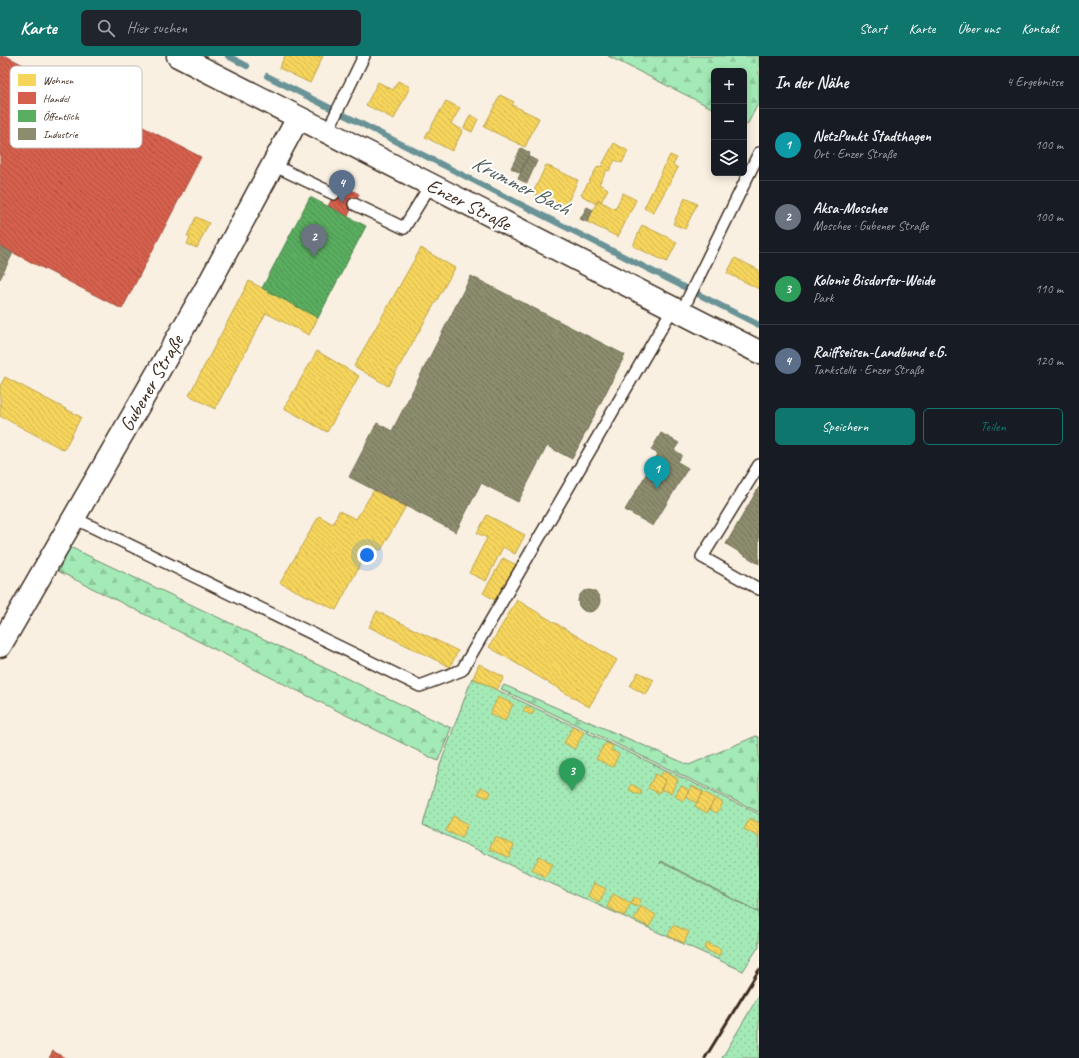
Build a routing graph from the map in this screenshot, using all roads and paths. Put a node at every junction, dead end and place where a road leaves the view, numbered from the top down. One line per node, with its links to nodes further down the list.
1 (178, 56): 3 (main road, Enzer Straße)
2 (364, 56): 4 (lane)
3 (298, 118): 4 (main road, Enzer Straße); 6 (main road, Gubener Straße)
4 (334, 119): 7 (main road, Enzer Straße)
5 (759, 153): 10 (lane)
6 (273, 165): 8 (lane); 13 (main road, Gubener Straße)
7 (431, 184): 9 (lane); 10 (main road, Enzer Straße)
8 (334, 194)
9 (354, 204)
10 (681, 306): 11 (main road, Enzer Straße); 13 (lane)
11 (759, 352)
12 (759, 466): 14 (lane)
13 (74, 518): 15 (main road, Gubener Straße)
14 (759, 589)
15 (0, 646)

